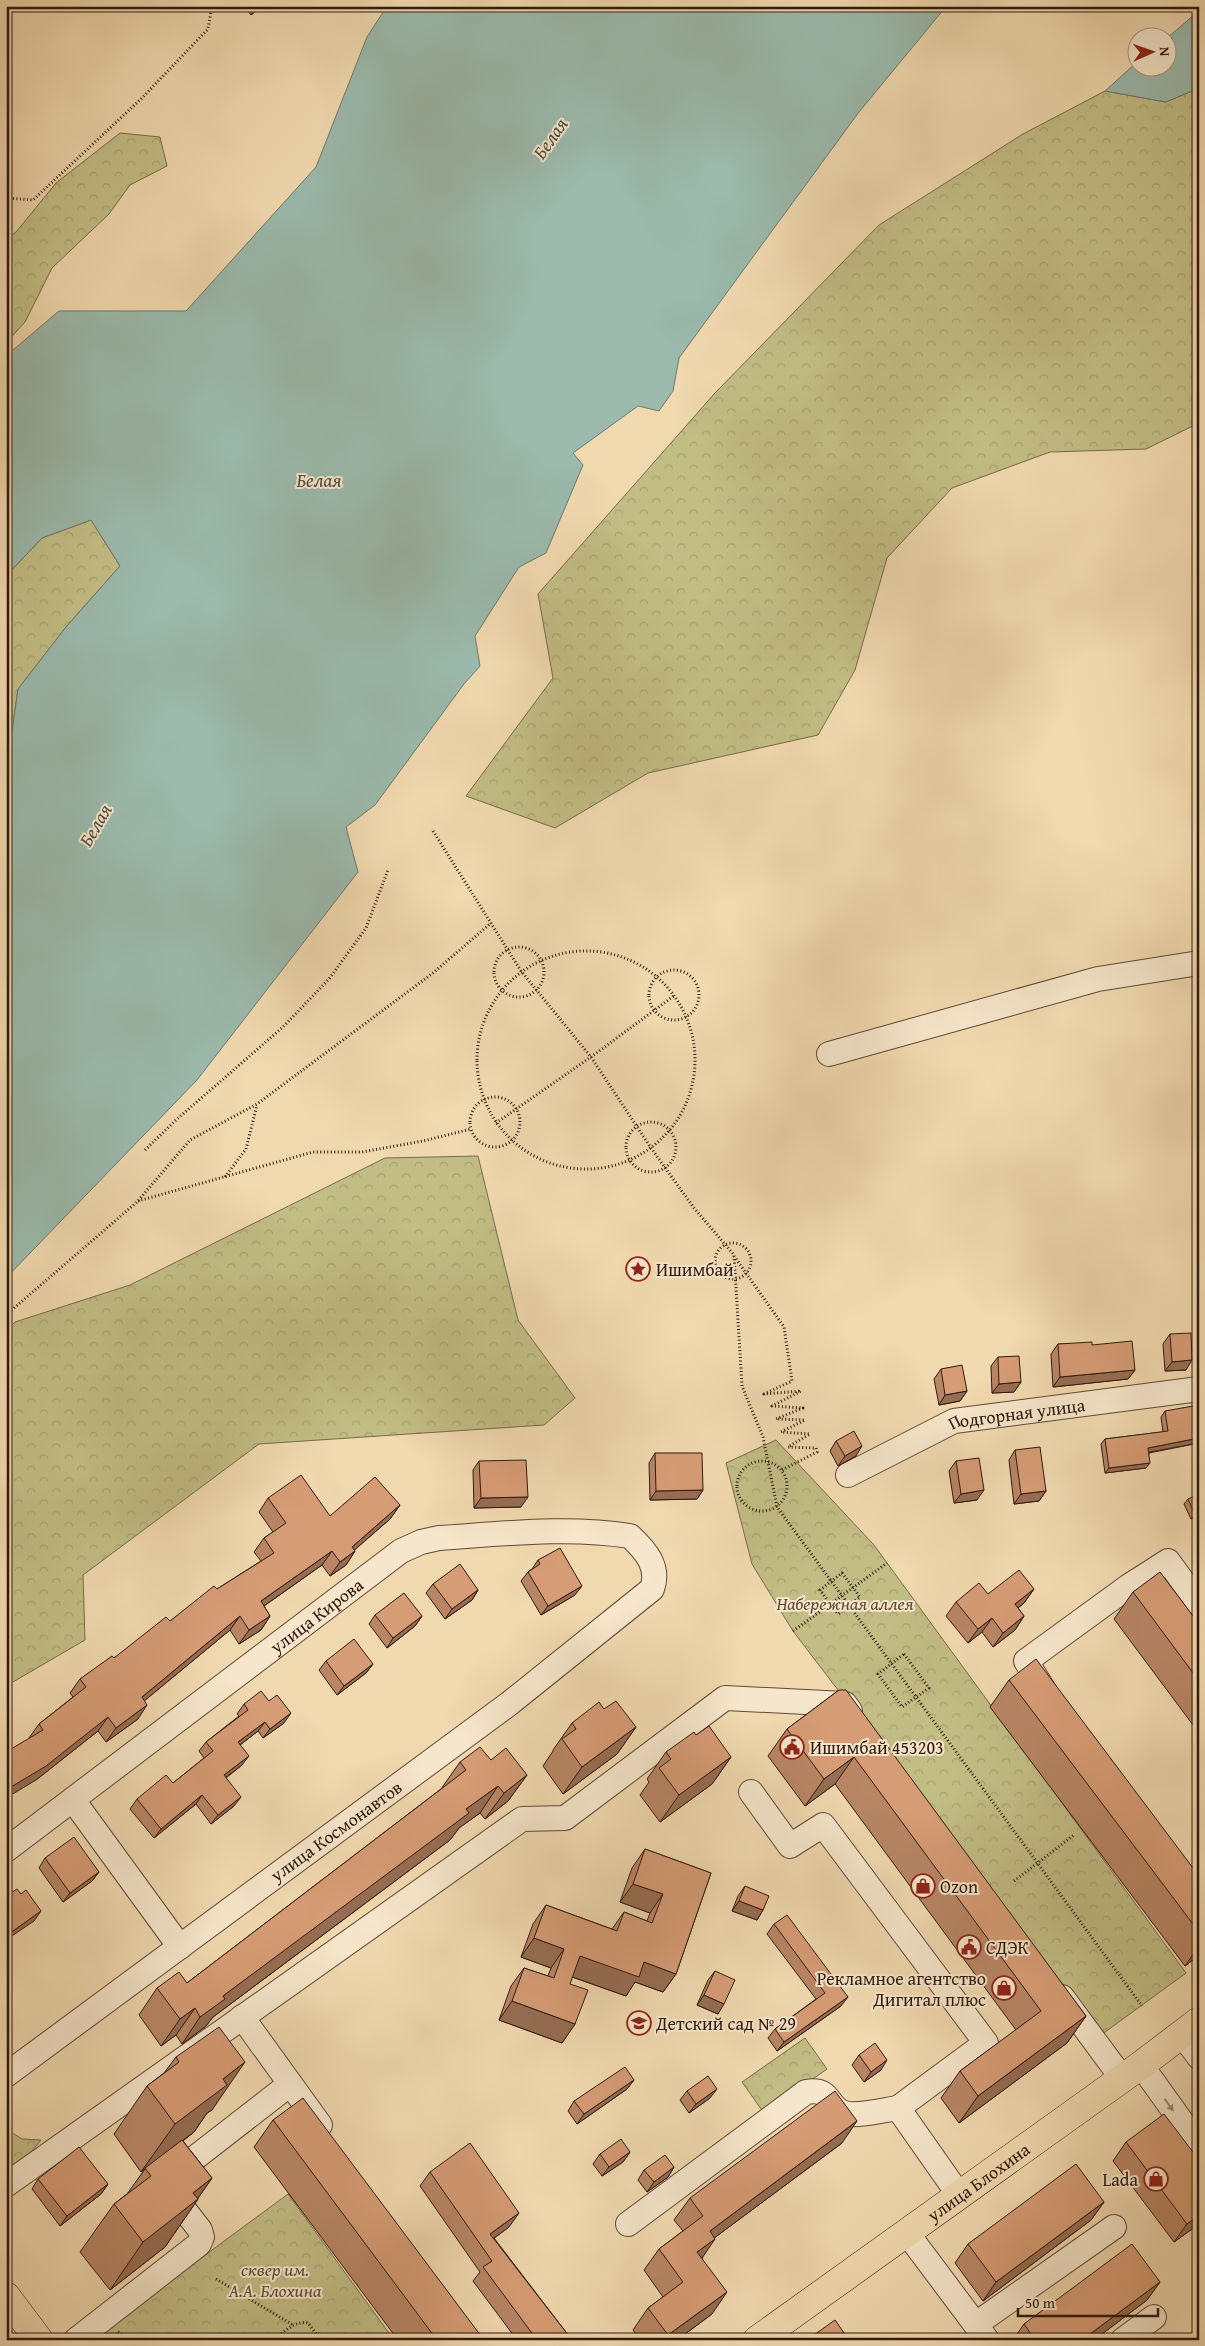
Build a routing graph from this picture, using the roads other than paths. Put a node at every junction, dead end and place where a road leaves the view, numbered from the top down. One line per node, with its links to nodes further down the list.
1 (1199, 963): 2 (street)
2 (830, 1054)
3 (1199, 1389): 4 (street, Подгорная улица)
4 (848, 1475)
5 (656, 1578): 10 (street, улица Кирова); 12 (street, улица Космонавтов)
6 (1199, 1604): 7 (street)
7 (1060, 1713)
8 (862, 1728): 14 (street)
9 (751, 1792): 20 (street)
10 (73, 1800): 11 (street, улица Кирова); 12 (street)
11 (6, 1850)
12 (180, 1947): 18 (street, улица Космонавтов)
13 (1052, 1983): 17 (street)
14 (242, 2017): 19 (street); 23 (street)
15 (1190, 2028): 16 (street); 17 (main road, улица Блохина)
16 (1199, 2057)
17 (1132, 2072): 22 (street, one-way to 22); 24 (main road, улица Блохина)
18 (6, 2075)
19 (290, 2084): 21 (street); 32 (street)
20 (898, 2108): 24 (street); 25 (street)
21 (330, 2140)
22 (1199, 2146)
23 (6, 2185)
24 (959, 2195): 27 (main road, улица Блохина)
25 (628, 2224)
26 (1114, 2228): 30 (street)
27 (907, 2233): 30 (street); 33 (main road, улица Блохина)
28 (6, 2296): 31 (main road)
29 (1154, 2317): 34 (street)
30 (982, 2332)
31 (39, 2340)
32 (76, 2340)
33 (757, 2340)
34 (1123, 2340)

